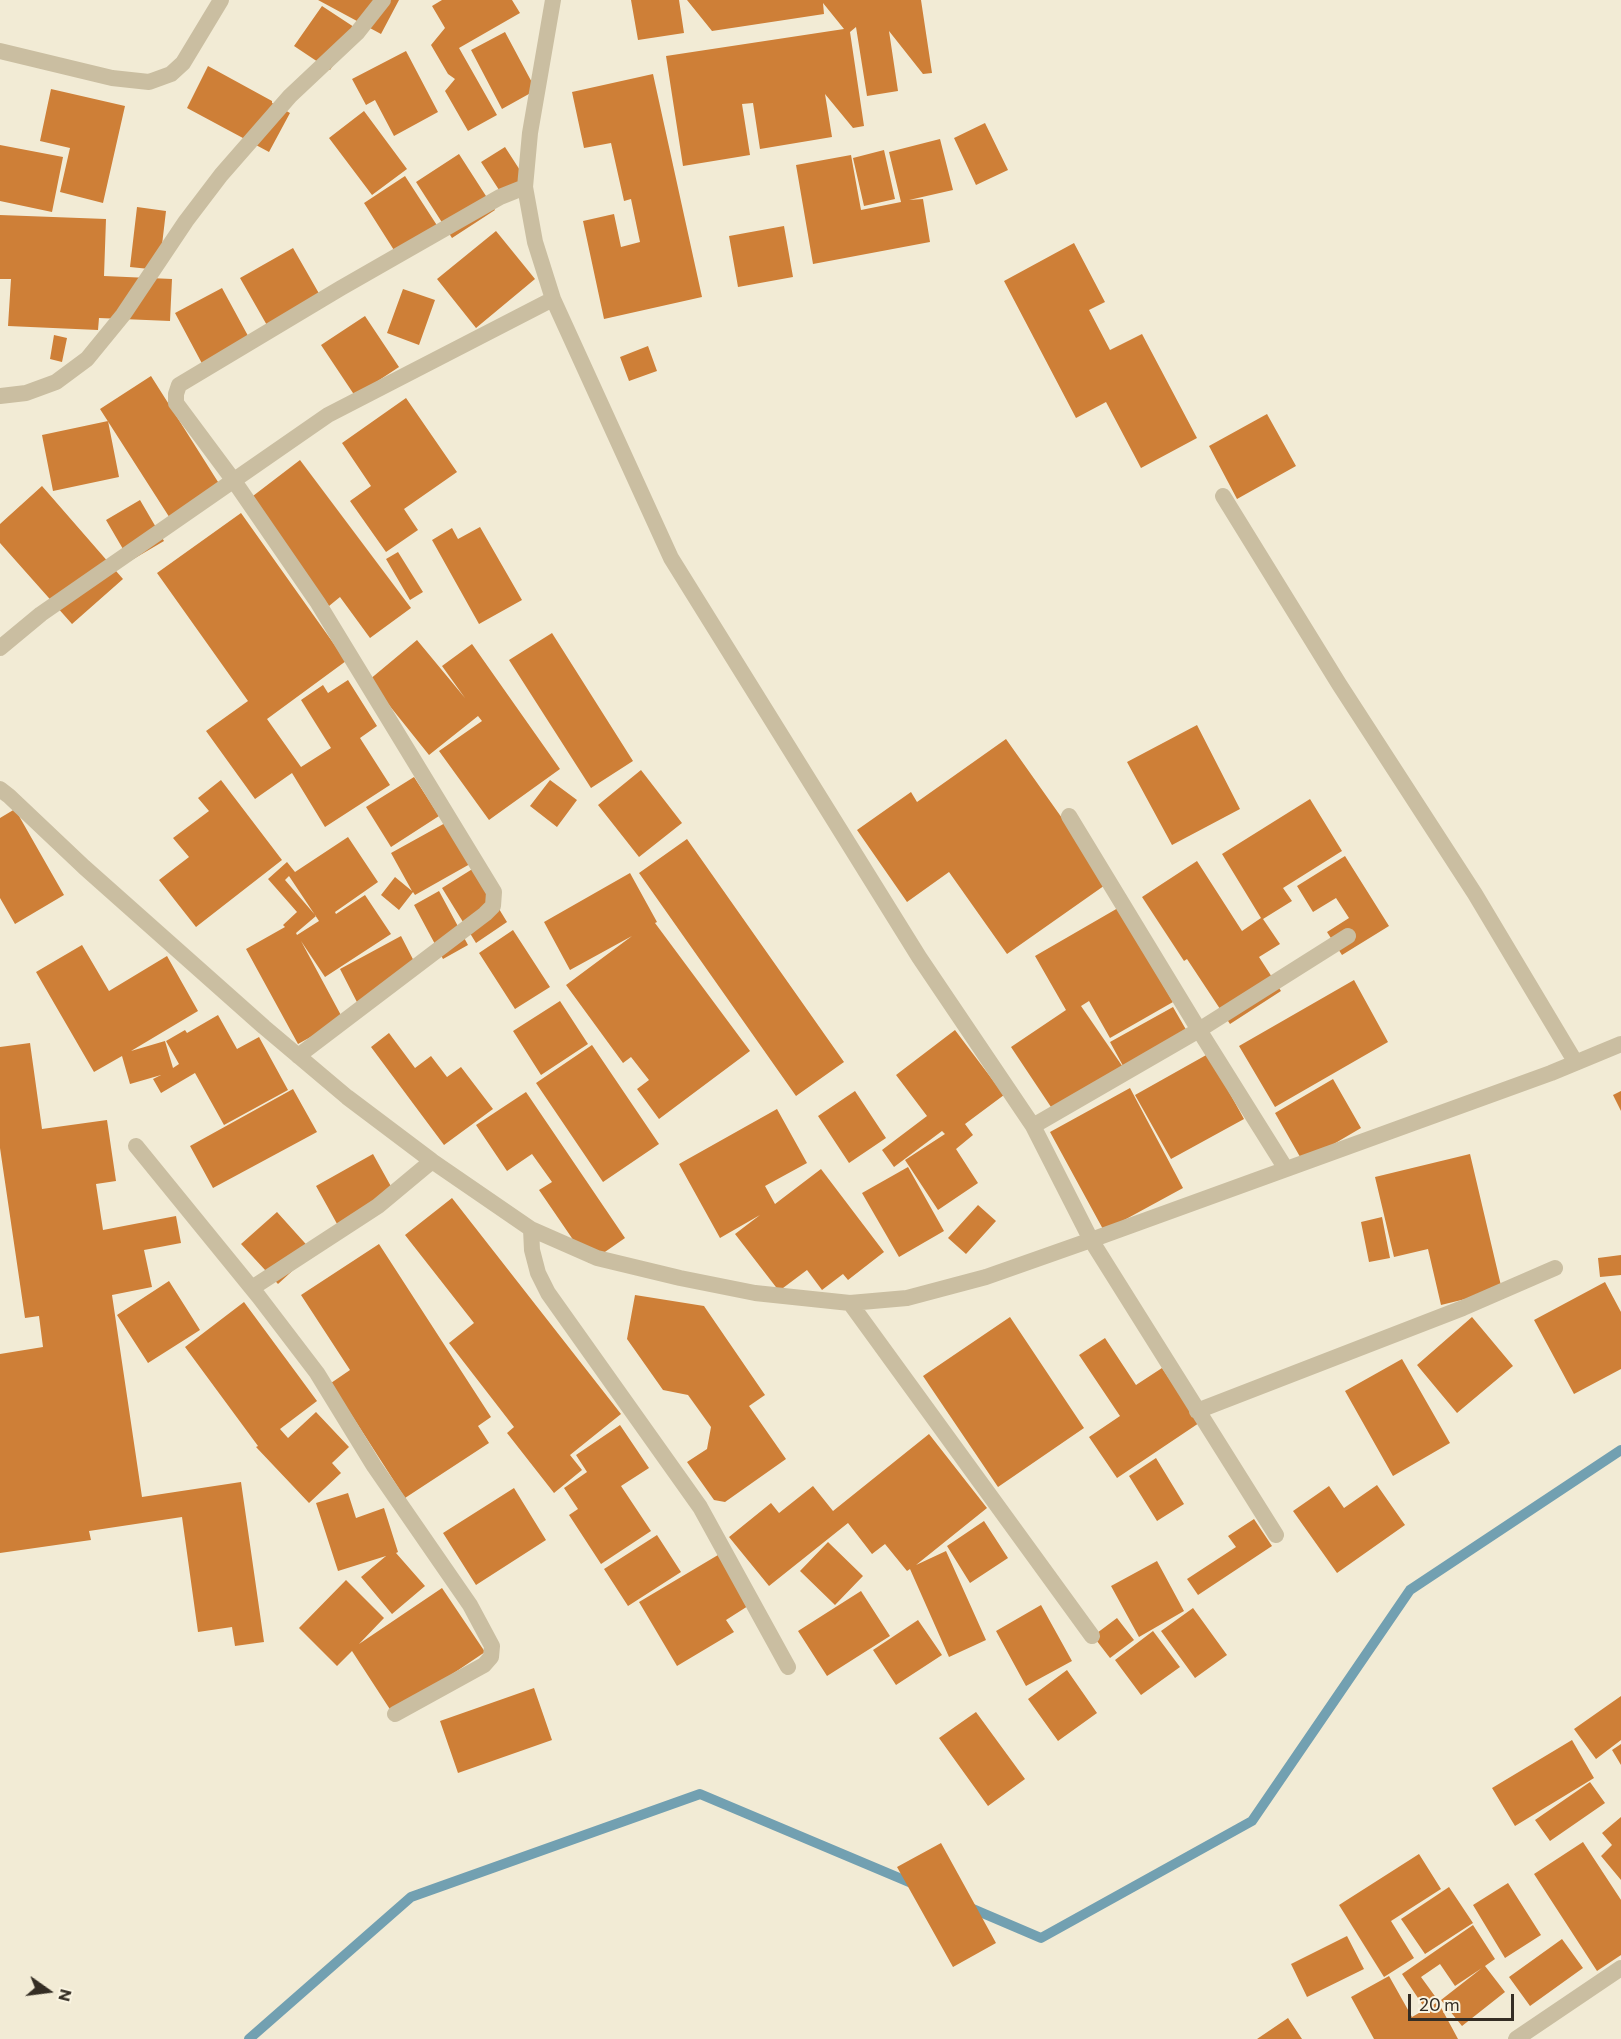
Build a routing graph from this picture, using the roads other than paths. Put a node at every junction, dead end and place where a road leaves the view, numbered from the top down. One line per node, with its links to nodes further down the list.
1 (220, 0): 4 (street)
2 (383, 0): 7 (street)
3 (553, 0): 5 (street)
4 (0, 51)
5 (525, 187): 6 (street); 8 (street)
6 (553, 299): 8 (street); 18 (street)
7 (0, 396)
8 (234, 480): 10 (street); 16 (street)
9 (1223, 496): 17 (street)
10 (0, 648)
11 (0, 789): 16 (street)
12 (1069, 816): 14 (street)
13 (1348, 936): 14 (street)
14 (1198, 1030): 18 (street); 21 (street)
15 (1621, 1044): 17 (street)
16 (298, 1056): 20 (street)
17 (1576, 1063): 21 (street)
18 (1033, 1125): 23 (street)
19 (136, 1146): 25 (street)
20 (432, 1161): 22 (street); 25 (street)
21 (1286, 1169): 23 (street)
22 (531, 1229): 26 (street); 30 (street)
23 (1091, 1240): 26 (street); 27 (street)
24 (1555, 1268): 27 (street)
25 (252, 1288): 31 (street)
26 (850, 1303): 29 (street)
27 (1197, 1411): 28 (street)
28 (1276, 1535)
29 (1092, 1636)
30 (788, 1667)
31 (395, 1714)
32 (1621, 1968): 33 (street)
33 (1516, 2039)

